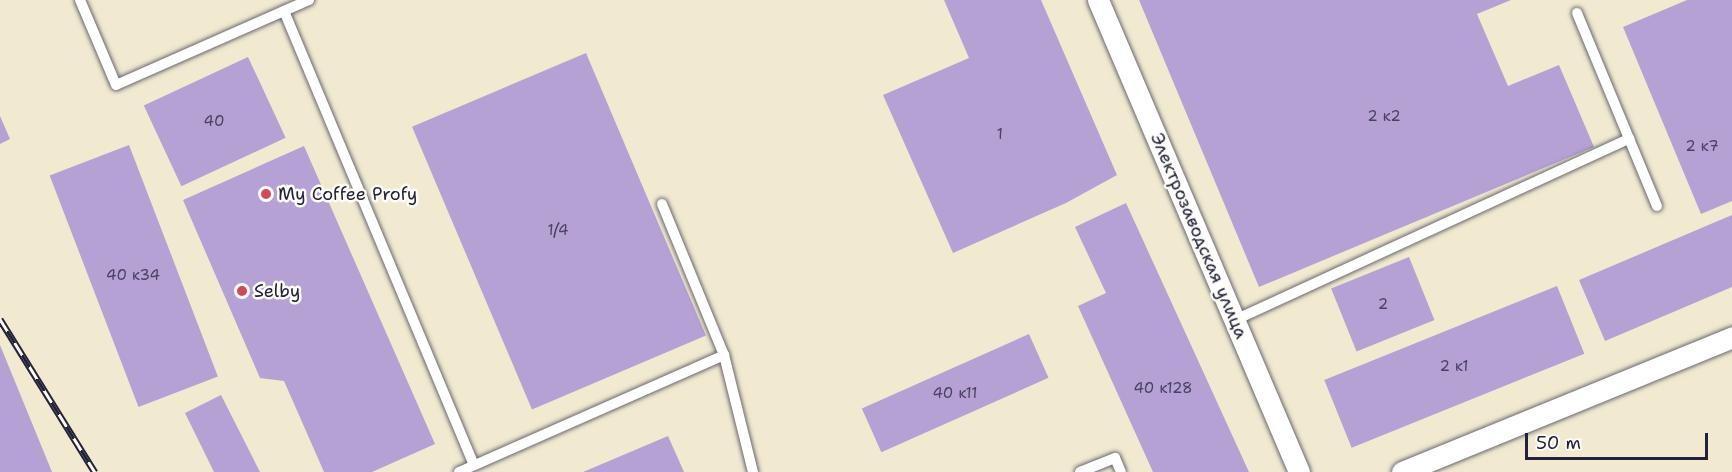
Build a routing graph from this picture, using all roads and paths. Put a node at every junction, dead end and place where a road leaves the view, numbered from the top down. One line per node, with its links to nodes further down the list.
1 (80, 0): 4 (lane)
2 (309, 0): 4 (lane)
3 (1098, 0): 9 (street, Электрозаводская улица)
4 (284, 11): 12 (lane)
5 (1576, 13): 6 (lane)
6 (1629, 139): 8 (lane); 9 (lane)
7 (662, 204): 11 (lane)
8 (1657, 206)
9 (1235, 320): 17 (street, Электрозаводская улица)
10 (1732, 337): 18 (street)
11 (724, 355): 12 (lane); 14 (lane)
12 (473, 463): 13 (lane)
13 (459, 472)
14 (753, 472)
15 (1080, 472): 16 (lane)
16 (1121, 472)
17 (1299, 472)
18 (1402, 472)

